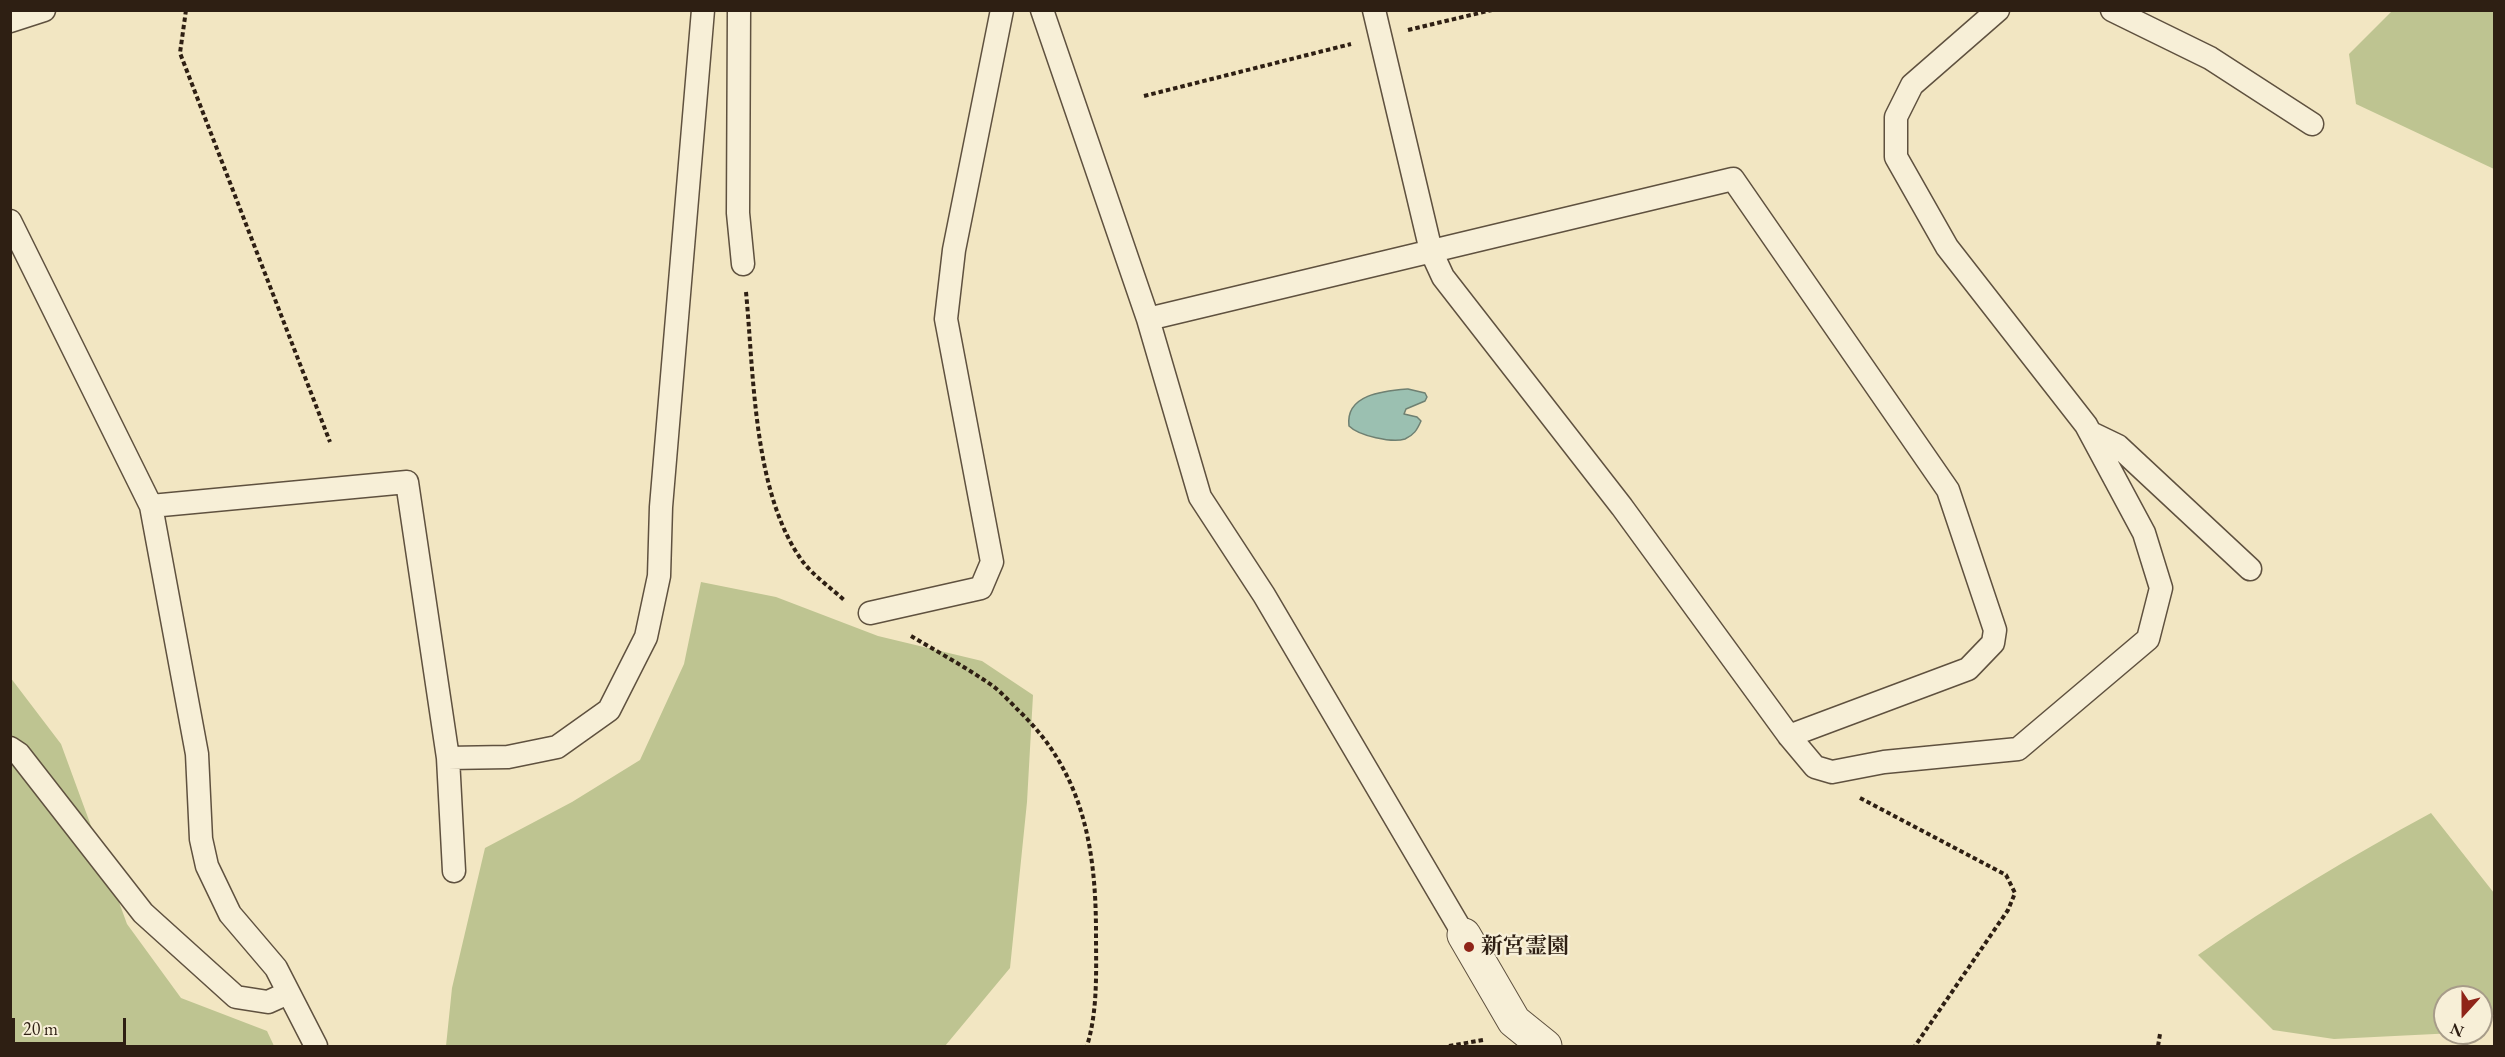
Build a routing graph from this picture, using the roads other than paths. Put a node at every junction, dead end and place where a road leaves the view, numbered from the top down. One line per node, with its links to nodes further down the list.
1 (45, 10): 9 (lane)
2 (703, 10): 21 (lane)
3 (739, 10): 13 (lane)
4 (1002, 10): 18 (lane)
5 (1042, 10): 14 (lane)
6 (1374, 10): 12 (lane)
7 (1998, 10): 15 (lane)
8 (2112, 10): 10 (lane)
9 (10, 21)
10 (2312, 124)
11 (10, 221): 16 (lane)
12 (1431, 251): 14 (lane); 19 (lane); 19 (lane)
13 (743, 264)
14 (1148, 319): 23 (lane)
15 (2091, 433): 17 (lane); 19 (lane)
16 (151, 506): 21 (lane); 24 (lane)
17 (2250, 569)
18 (870, 613)
19 (1789, 736)
20 (10, 748): 24 (lane)
21 (447, 759): 22 (lane)
22 (453, 871)
23 (1464, 934): 26 (street)
24 (288, 993): 25 (lane)
25 (316, 1047)
26 (1545, 1047)

